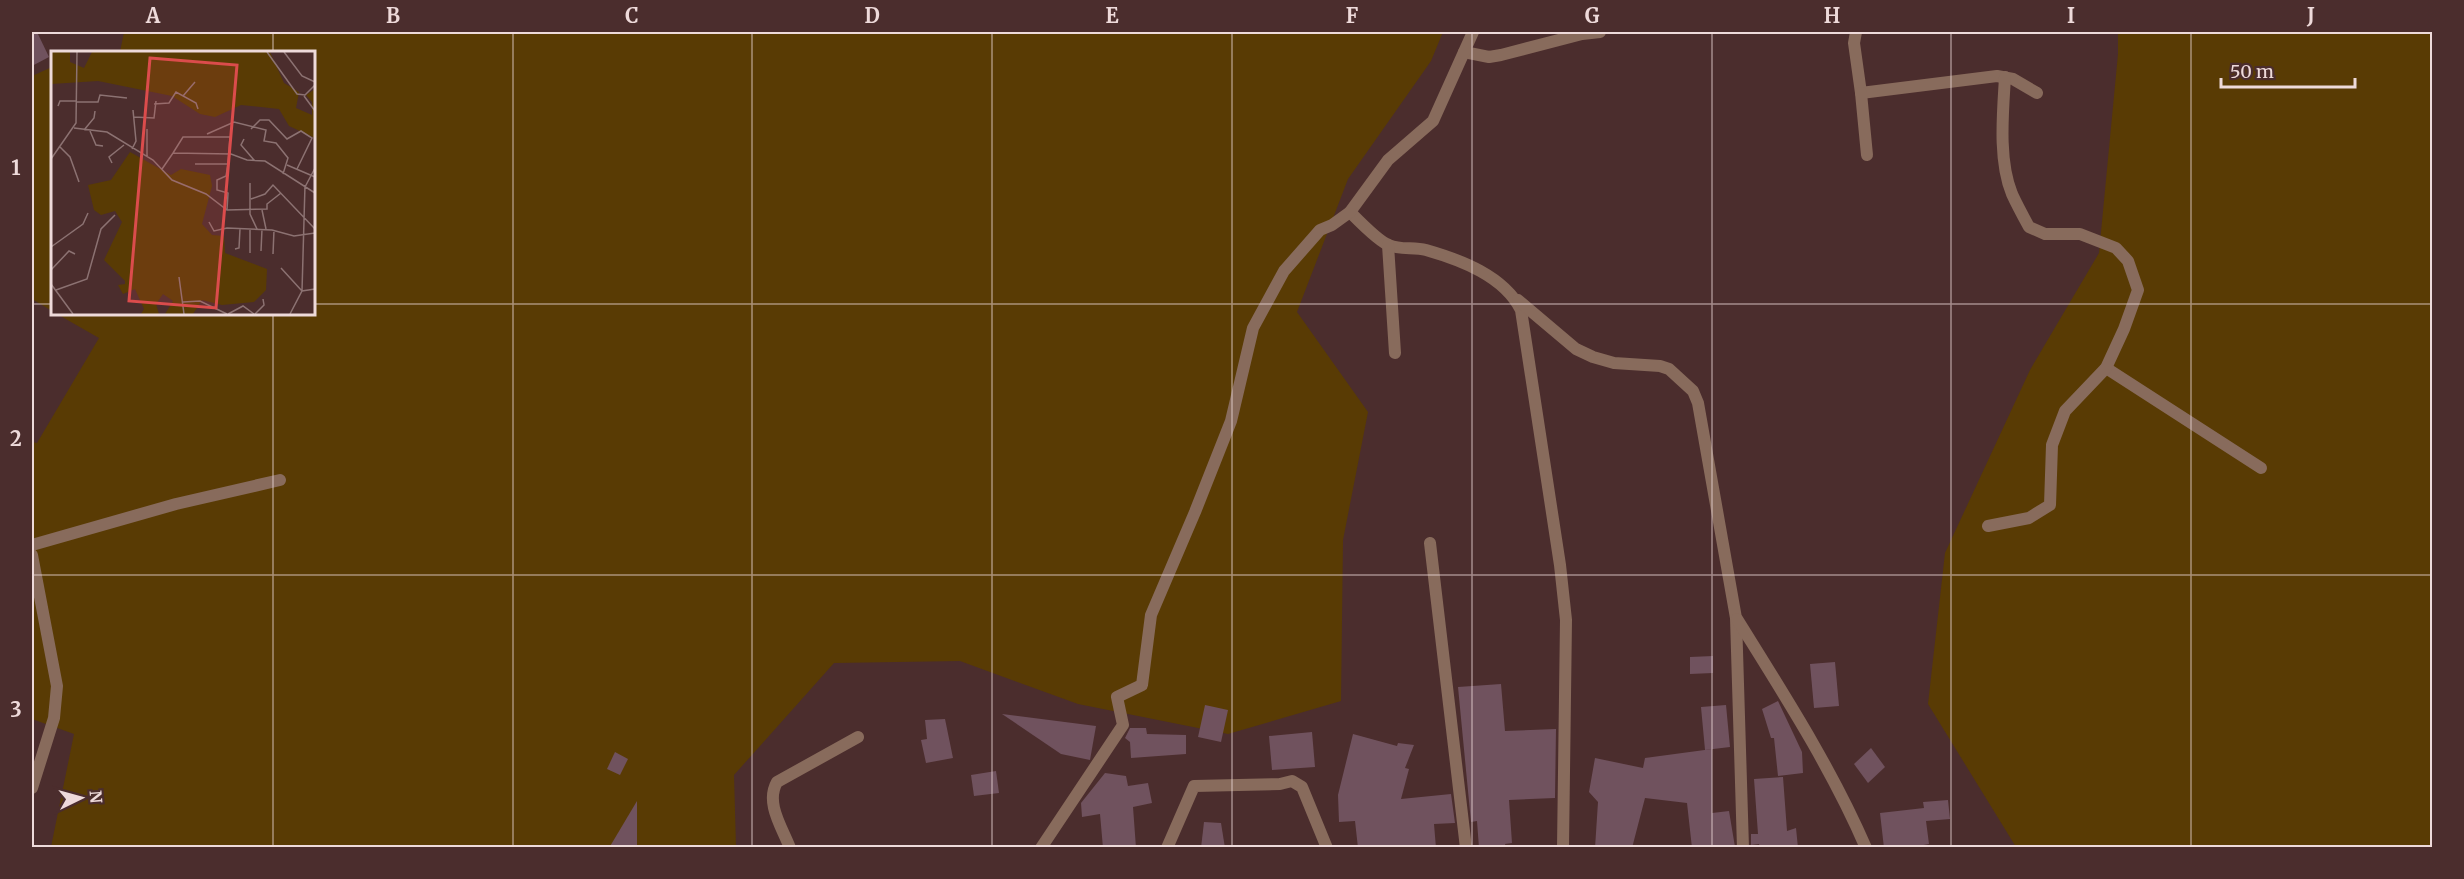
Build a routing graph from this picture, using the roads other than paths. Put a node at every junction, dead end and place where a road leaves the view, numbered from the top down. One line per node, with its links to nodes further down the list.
1 (1473, 32): 4 (street)
2 (1600, 32): 4 (street)
3 (1856, 32): 6 (street)
4 (1464, 52): 9 (street)
5 (2005, 77): 6 (street); 7 (street); 13 (street)
6 (1861, 93): 8 (street)
7 (2037, 93)
8 (1867, 155)
9 (1350, 212): 10 (street); 24 (street)
10 (1388, 245): 11 (street); 12 (street)
11 (1514, 297): 20 (street); 28 (street)
12 (1395, 353)
13 (2106, 368): 14 (street); 16 (street)
14 (2261, 468)
15 (280, 480): 18 (street)
16 (1988, 526)
17 (1430, 543): 27 (street)
18 (32, 545)
19 (32, 555): 22 (street)
20 (1736, 618): 29 (street); 30 (street)
21 (858, 737): 23 (street)
22 (32, 788)
23 (790, 848)
24 (1041, 848)
25 (1167, 848): 26 (street)
26 (1327, 848)
27 (1467, 848)
28 (1563, 848)
29 (1743, 848)
30 (1866, 848)

